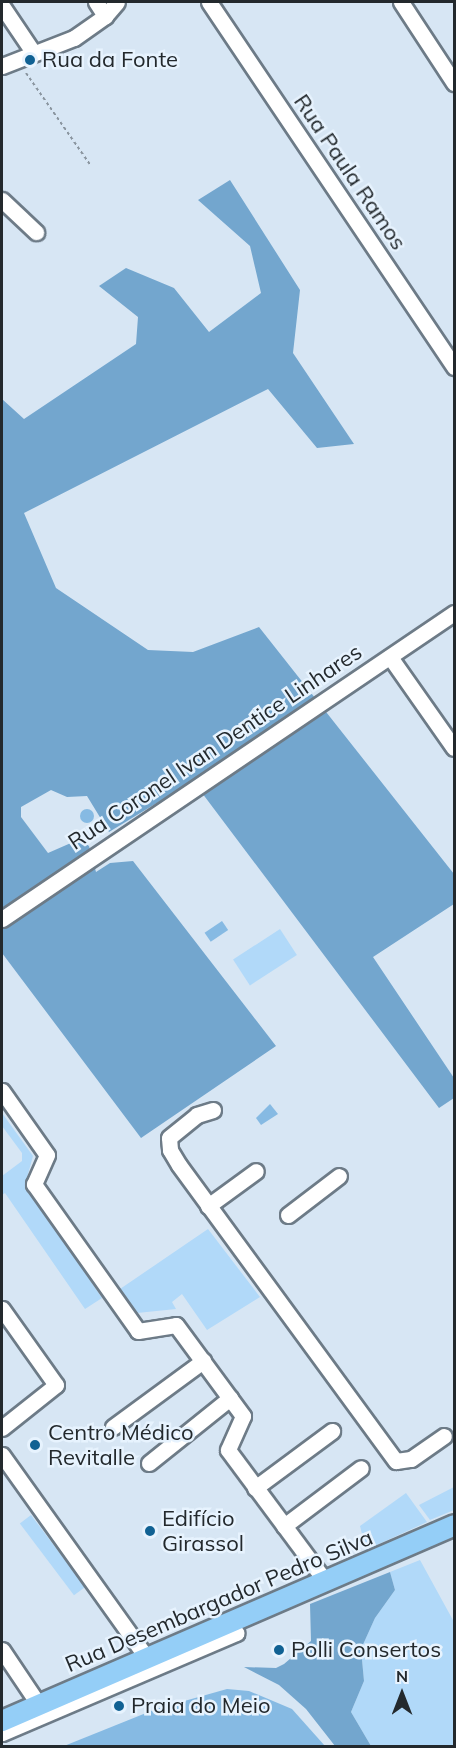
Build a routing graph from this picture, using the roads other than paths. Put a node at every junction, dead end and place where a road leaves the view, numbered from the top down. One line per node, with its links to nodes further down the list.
1 (96, 2): 6 (street)
2 (117, 2): 6 (street)
3 (209, 2): 12 (street, Rua Paula Ramos)
4 (401, 2): 9 (street)
5 (2, 6): 7 (street)
6 (105, 16): 7 (street)
7 (33, 52): 8 (street)
8 (2, 66)
9 (454, 83)
10 (2, 200): 11 (street)
11 (36, 232)
12 (454, 367)
13 (454, 613): 14 (street, Rua Coronel Ivan Dentice Linhares)
14 (390, 657): 15 (street); 16 (street, Rua Coronel Ivan Dentice Linhares)
15 (454, 748)
16 (2, 919)
17 (2, 1091): 24 (street)
18 (213, 1110): 21 (street)
19 (256, 1171): 21 (street)
20 (339, 1176): 22 (street)
21 (208, 1206): 29 (street)
22 (288, 1215)
23 (2, 1309): 27 (street)
24 (203, 1361): 25 (street); 26 (street)
25 (230, 1398): 31 (street); 33 (street)
26 (112, 1427)
27 (2, 1428)
28 (332, 1431): 33 (street)
29 (444, 1436)
30 (2, 1455): 39 (street)
31 (150, 1463)
32 (361, 1468): 35 (street)
33 (255, 1488): 35 (street)
34 (454, 1525): 36 (main road, Rua Desembargador Pedro Silva)
35 (284, 1526): 36 (street)
36 (326, 1582): 39 (main road, Rua Desembargador Pedro Silva)
37 (237, 1633): 42 (street)
38 (2, 1650): 40 (street)
39 (147, 1658): 40 (main road, Rua Desembargador Pedro Silva)
40 (39, 1705): 41 (main road, Rua Desembargador Pedro Silva)
41 (2, 1721)
42 (2, 1733)

